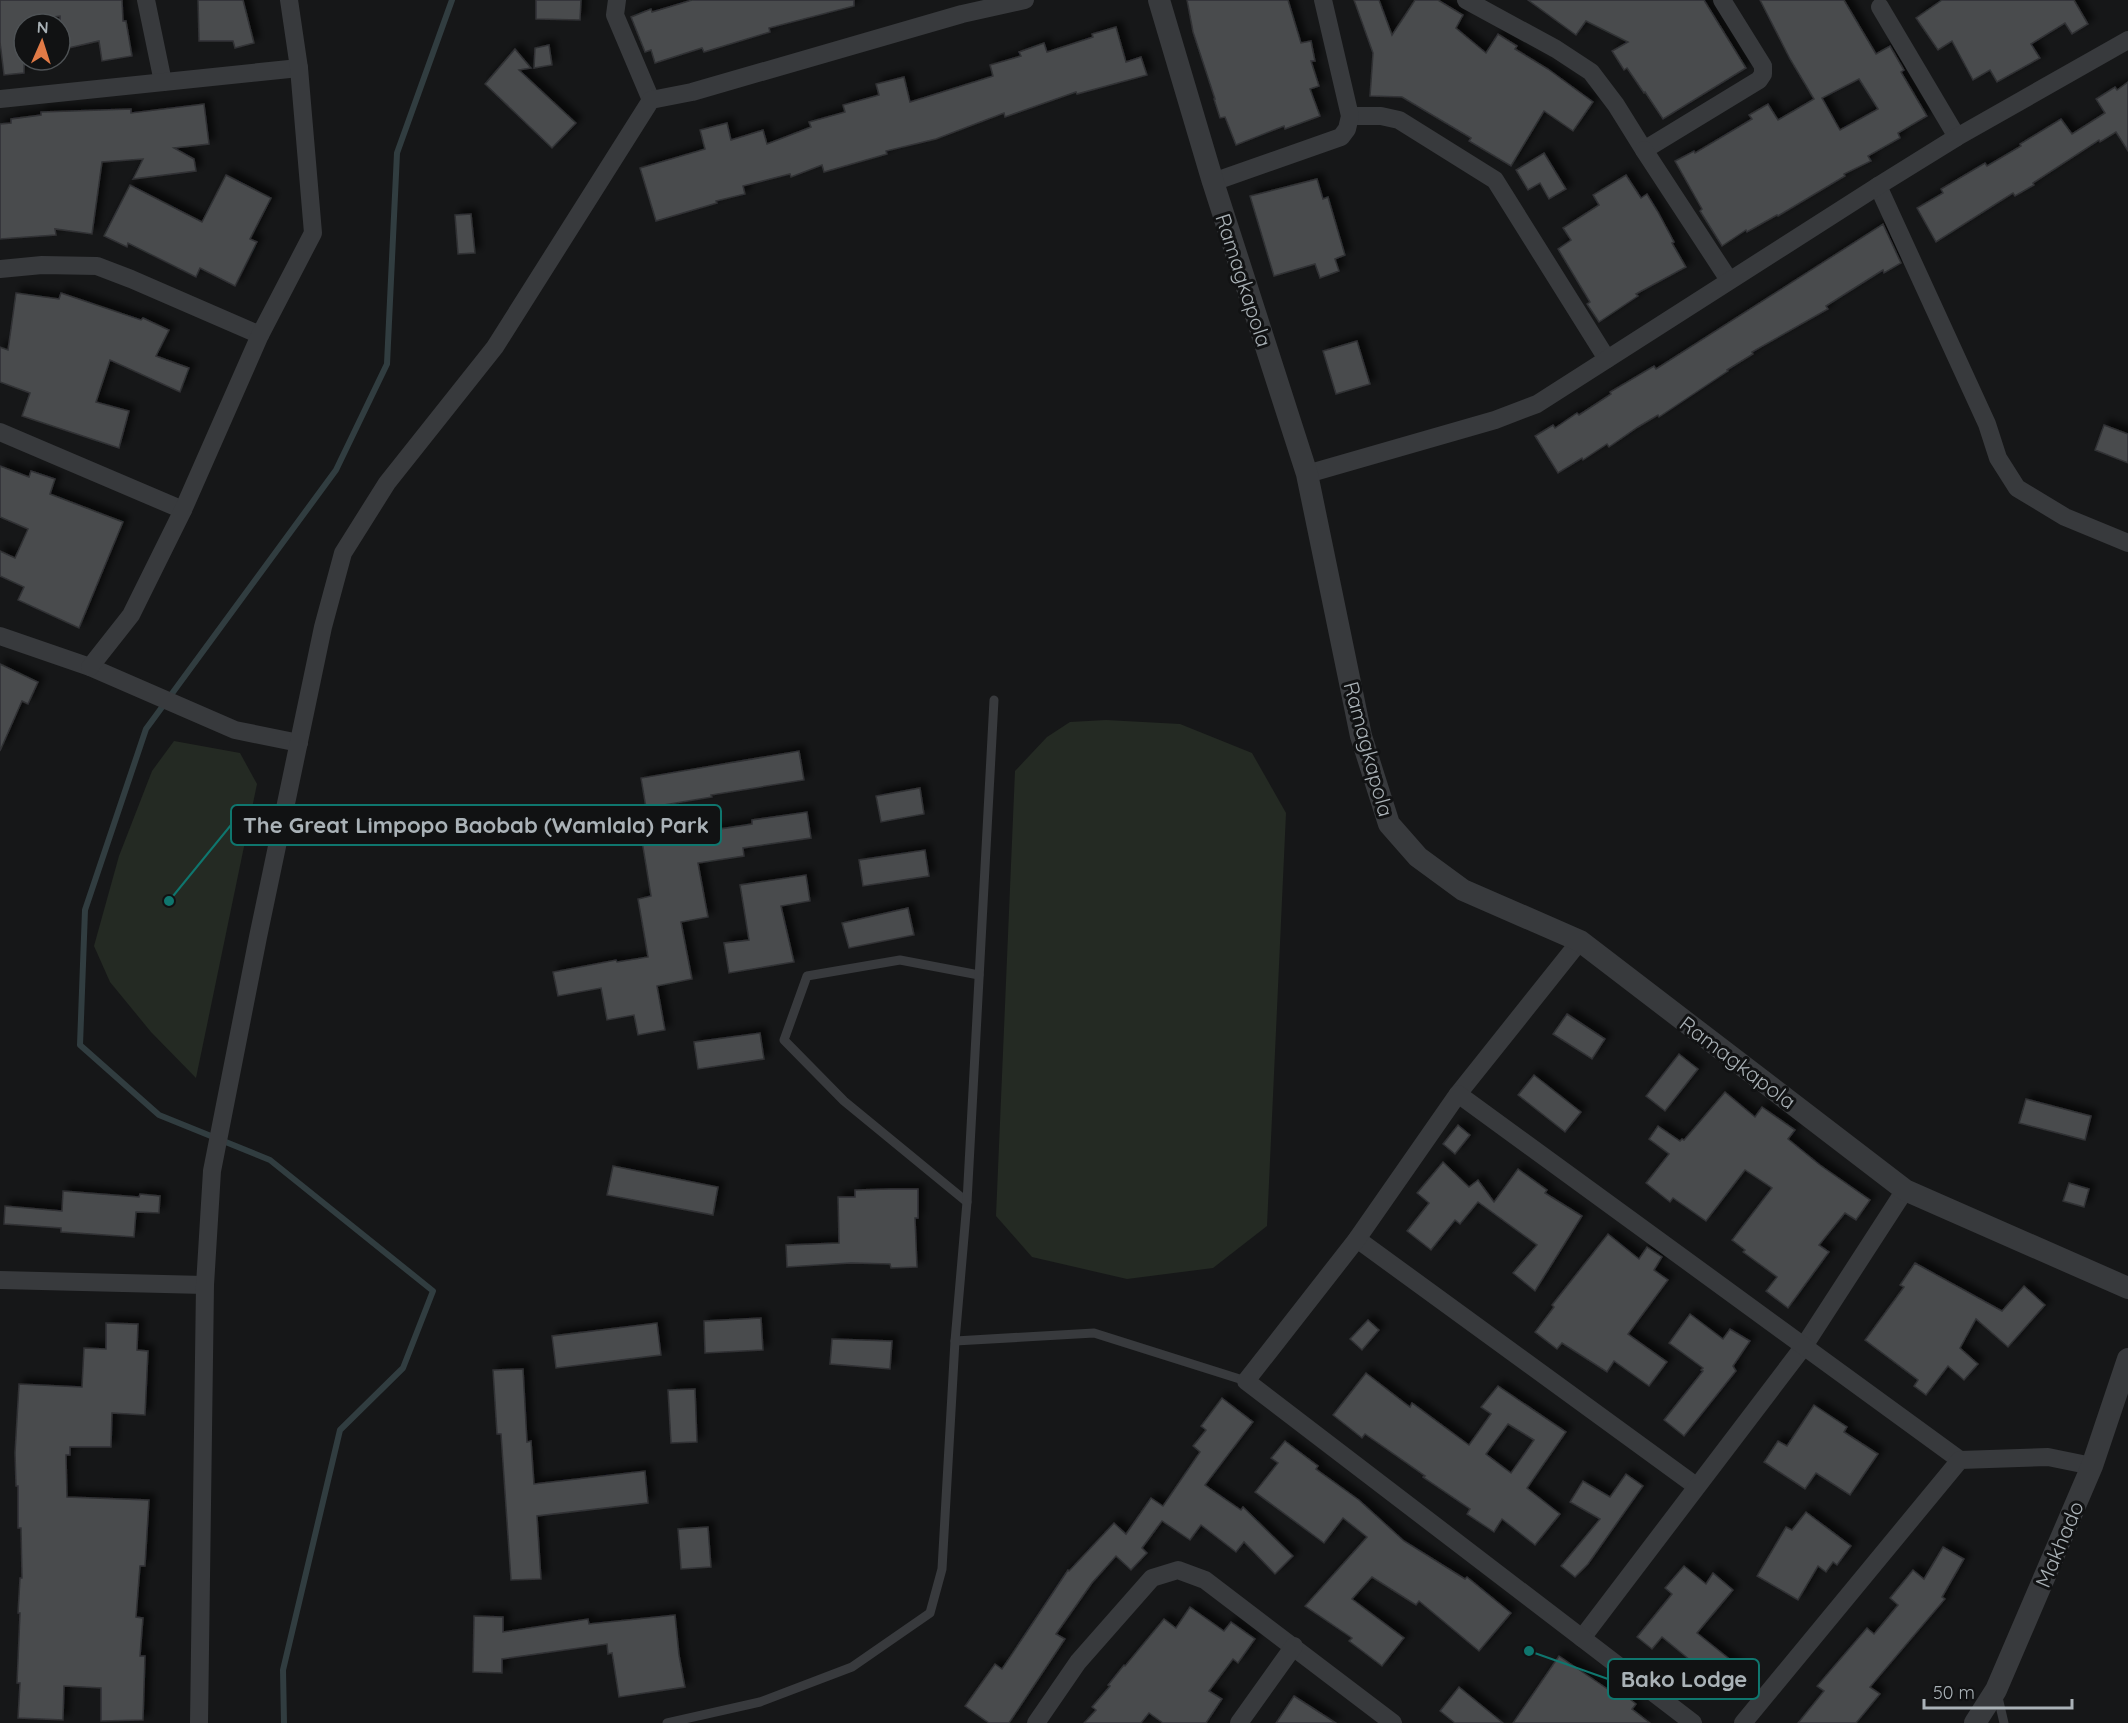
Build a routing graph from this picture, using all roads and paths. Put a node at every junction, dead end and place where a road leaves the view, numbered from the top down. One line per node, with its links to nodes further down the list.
1 (146, 0): 13 (street)
2 (289, 0): 12 (street)
3 (617, 0): 15 (street)
4 (1025, 0): 10 (street)
5 (1159, 0): 19 (street, Ramagkapola)
6 (1323, 0): 16 (street)
7 (1466, 0): 18 (street)
8 (1722, 0): 18 (street)
9 (1882, 2): 17 (street)
10 (960, 7): 15 (street)
11 (2128, 40): 17 (street)
12 (299, 68): 13 (street); 23 (street)
13 (163, 82): 14 (street)
14 (0, 99)
15 (651, 100): 32 (street)
16 (1350, 116): 19 (street); 24 (street)
17 (1957, 137): 20 (street)
18 (1644, 150): 22 (street)
19 (1213, 182): 26 (street, Ramagkapola)
20 (1878, 186): 22 (street); 28 (street)
21 (0, 269): 23 (street)
22 (1729, 280): 24 (street)
23 (260, 335): 27 (street)
24 (1607, 359): 26 (street)
25 (0, 432): 27 (street)
26 (1307, 474): 33 (street, Ramagkapola)
27 (183, 510): 30 (street)
28 (2128, 543)
29 (0, 636): 30 (street)
30 (90, 667): 32 (street)
31 (994, 700): 34 (lane)
32 (299, 743): 40 (street)
33 (1580, 941): 35 (street); 36 (street, Ramagkapola)
34 (979, 975): 37 (lane); 37 (lane)
35 (1458, 1094): 38 (street); 43 (street)
36 (1905, 1190): 41 (street, Ramagkapola); 43 (street)
37 (967, 1202): 42 (lane)
38 (1357, 1239): 45 (street); 48 (street)
39 (0, 1280): 40 (street)
40 (205, 1285): 52 (street)
41 (2128, 1288)
42 (955, 1341): 45 (lane); 53 (lane)
43 (1804, 1346): 46 (street); 48 (street)
44 (2128, 1359): 47 (street, Makhado)
45 (1246, 1382): 49 (street)
46 (1960, 1460): 47 (street); 58 (street)
47 (2092, 1466): 51 (street, Makhado)
48 (1696, 1486): 49 (street)
49 (1582, 1638): 57 (street)
50 (1294, 1646): 54 (street); 55 (street); 56 (street)
51 (1996, 1690): 59 (street, Makhado); 60 (lane)
52 (200, 1723)
53 (667, 1723)
54 (1036, 1723)
55 (1239, 1723)
56 (1393, 1723)
57 (1693, 1723)
58 (1743, 1723)
59 (1975, 1723)
60 (2004, 1723)

